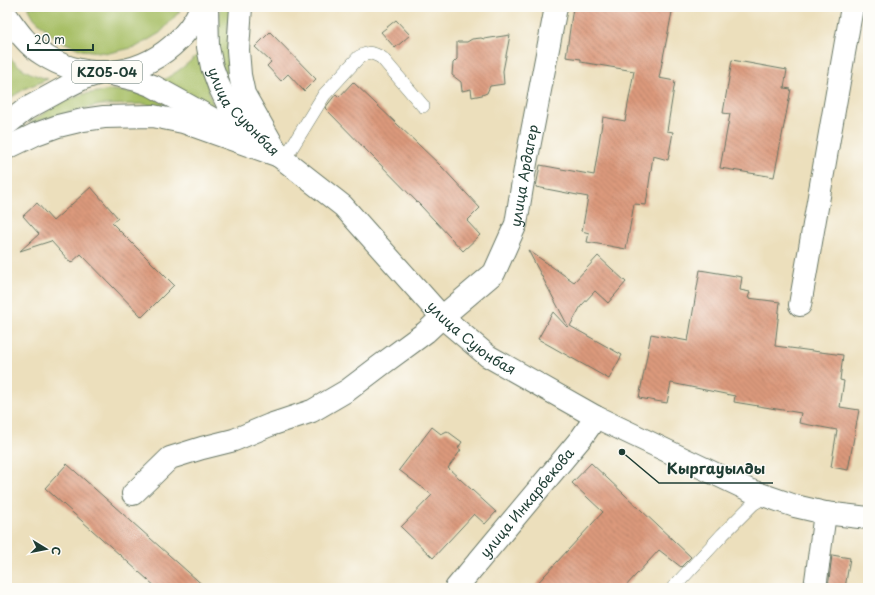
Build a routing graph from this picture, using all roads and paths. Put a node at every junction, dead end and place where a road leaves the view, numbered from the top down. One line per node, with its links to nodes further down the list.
1 (201, 7): 7 (main road, KZ05-04)
2 (207, 7): 11 (main road, улица Суюнбая)
3 (241, 7): 11 (main road)
4 (556, 7): 13 (main road, улица Ардагер)
5 (852, 7): 12 (main road)
6 (7, 16): 7 (main road, KZ05-04)
7 (102, 72): 9 (main road, KZ05-04); 11 (main road)
8 (423, 106): 11 (lane)
9 (7, 124)
10 (7, 148): 11 (main road)
11 (282, 158): 13 (main road, улица Суюнбая)
12 (800, 304)
13 (442, 317): 14 (main road, улица Суюнбая); 15 (main road, улица Ардагер)
14 (596, 417): 16 (main road, улица Суюнбая); 19 (main road, улица Инкарбекова)
15 (133, 494)
16 (766, 496): 17 (main road, улица Суюнбая); 20 (lane)
17 (825, 513): 18 (main road, улица Суюнбая); 21 (main road)
18 (868, 518)
19 (456, 588)
20 (672, 588)
21 (815, 588)

